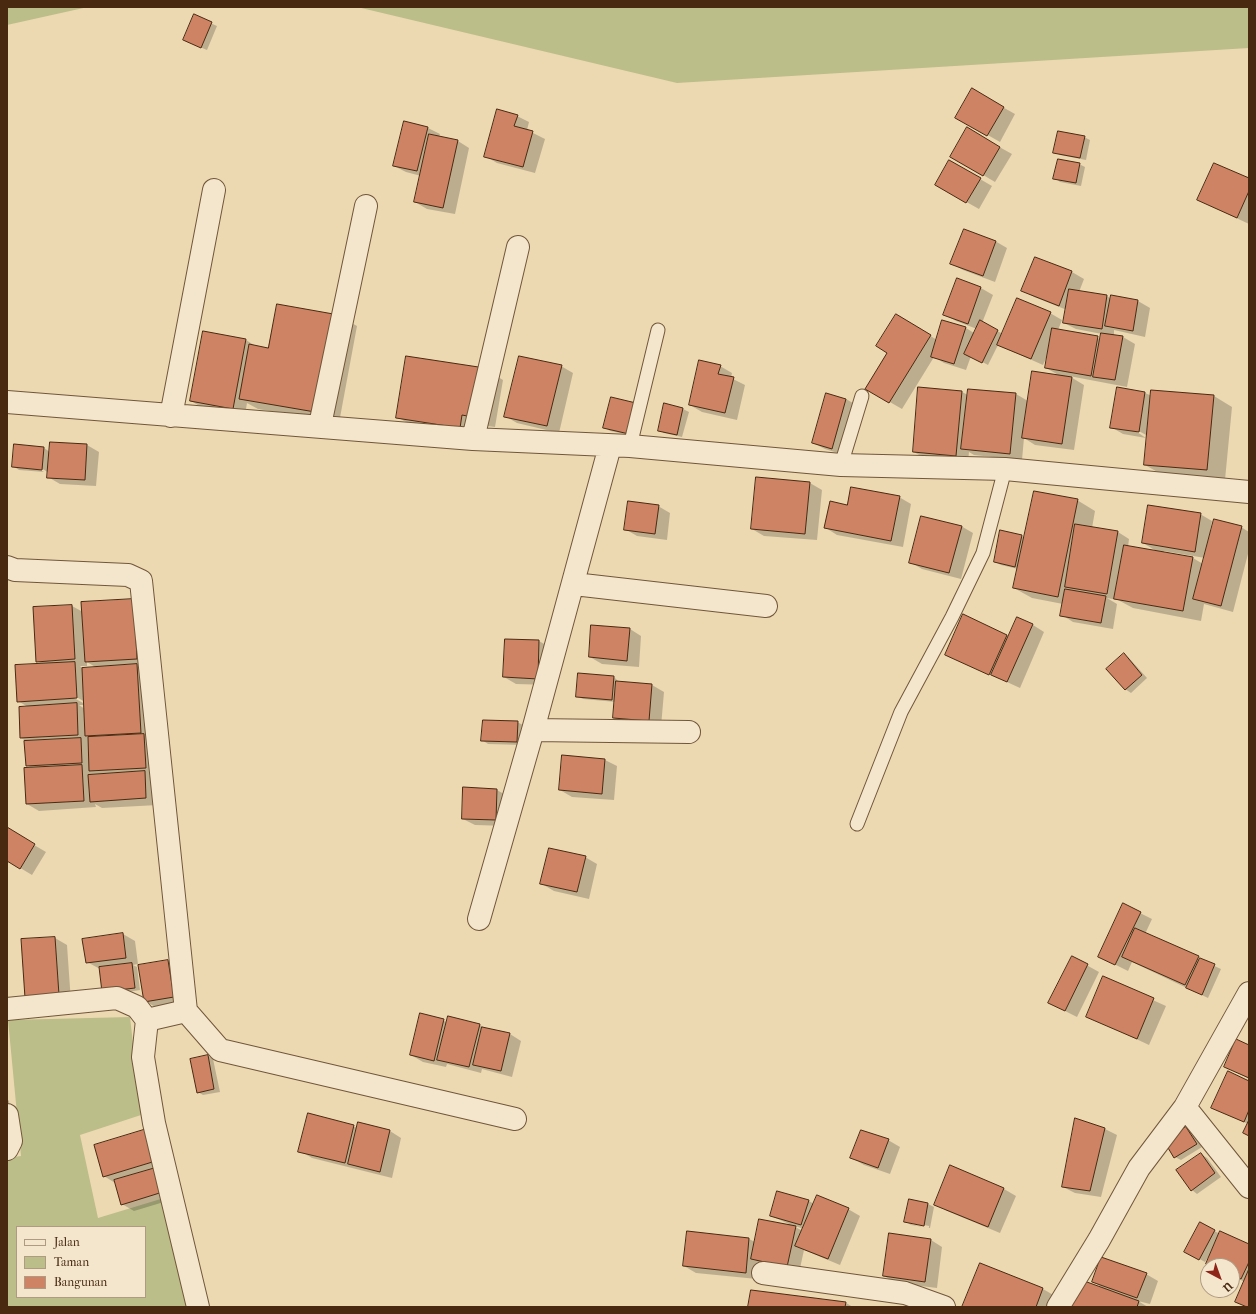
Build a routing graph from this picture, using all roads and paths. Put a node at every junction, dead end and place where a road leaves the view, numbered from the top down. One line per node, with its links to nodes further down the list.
1 (214, 190): 7 (street)
2 (366, 206): 8 (street)
3 (518, 247): 9 (street)
4 (658, 330): 10 (lane)
5 (862, 396): 11 (lane)
6 (7, 402): 7 (street)
7 (171, 416): 8 (street)
8 (320, 425): 9 (street)
9 (473, 438): 10 (street)
10 (620, 446): 11 (street); 15 (street)
11 (841, 465): 12 (street)
12 (1005, 469): 13 (street); 19 (lane)
13 (1249, 492)
14 (7, 567): 23 (street)
15 (574, 584): 16 (street); 17 (street)
16 (766, 606)
17 (533, 730): 18 (street); 20 (street)
18 (689, 732)
19 (857, 824)
20 (479, 919)
21 (1249, 993): 25 (street)
22 (7, 1009): 24 (street)
23 (186, 1011): 24 (street); 27 (street)
24 (147, 1020): 31 (street)
25 (1185, 1107): 29 (street); 33 (street)
26 (7, 1115): 28 (street)
27 (515, 1118)
28 (7, 1149)
29 (1249, 1186)
30 (763, 1273): 32 (street)
31 (198, 1307)
32 (944, 1307)
33 (1058, 1307)

